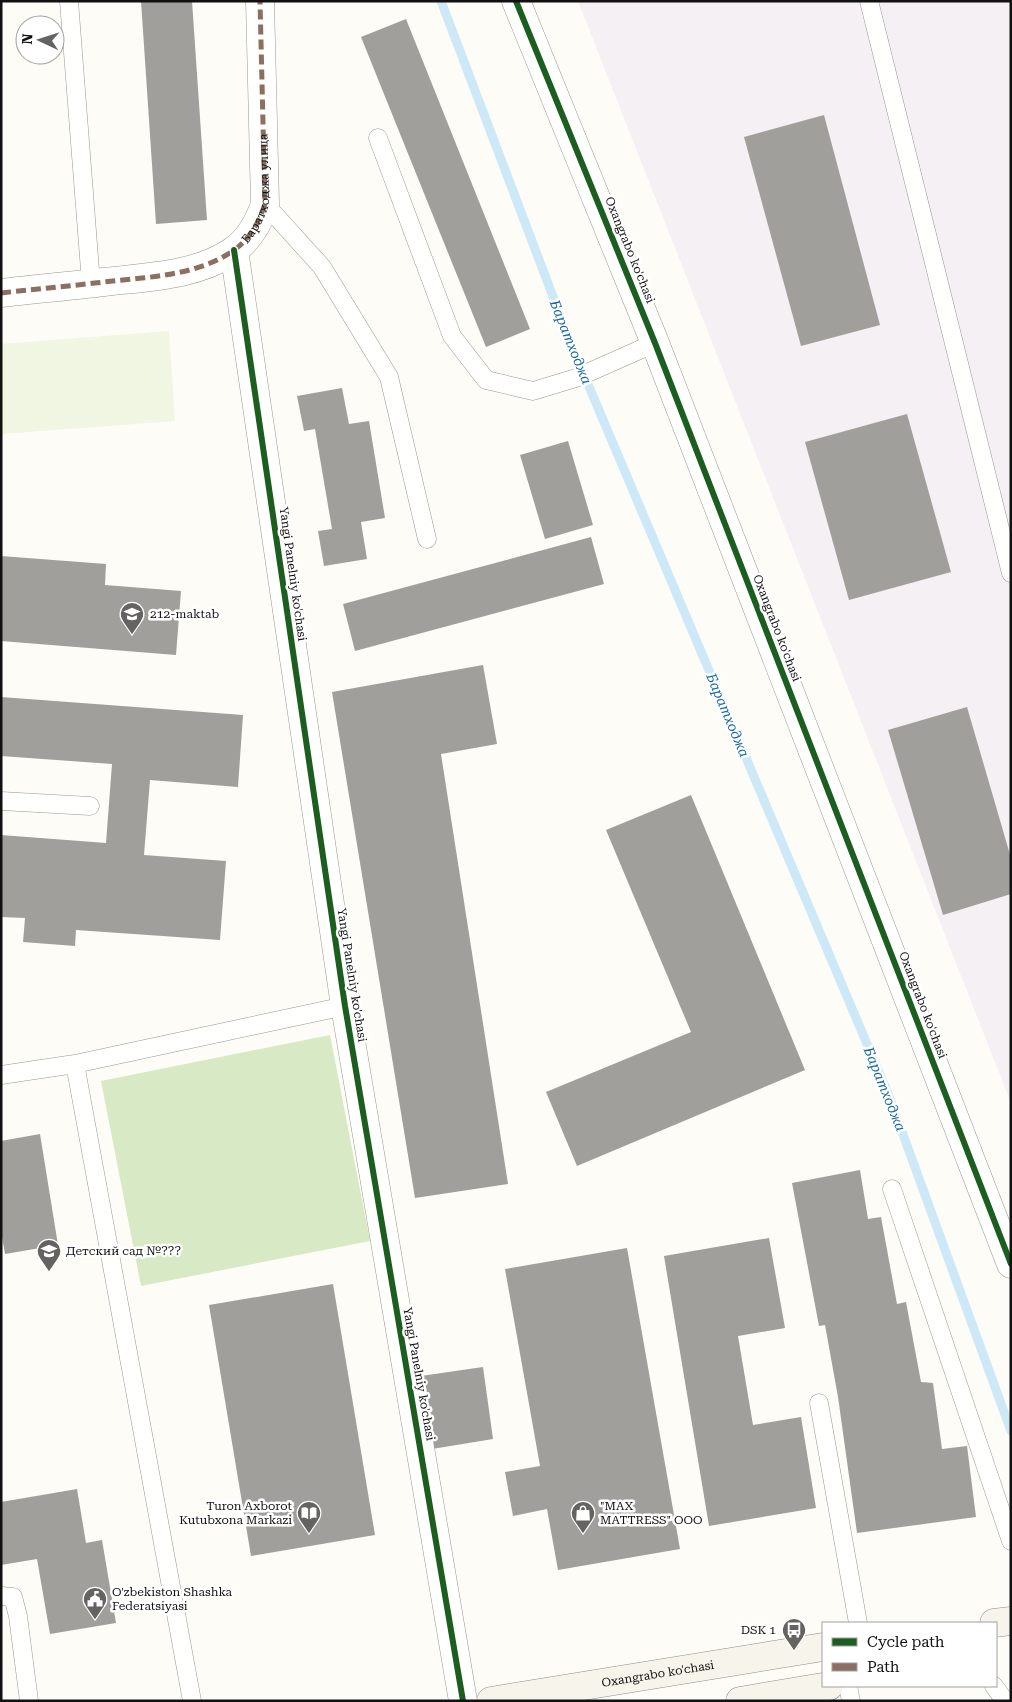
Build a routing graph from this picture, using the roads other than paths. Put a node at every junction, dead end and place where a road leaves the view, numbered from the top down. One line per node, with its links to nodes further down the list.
1 (69, 1): 8 (lane)
2 (260, 1): 6 (street, Баратходжа улица)
3 (516, 1): 10 (street, Oxangrabo ko'chasi)
4 (869, 1): 12 (lane)
5 (378, 138): 10 (lane)
6 (265, 204): 7 (street, Баратходжа улица); 11 (lane)
7 (234, 250): 8 (street, Баратходжа улица); 15 (street, Yangi Panelniy ko'chasi)
8 (91, 284): 9 (street, Баратходжа улица)
9 (1, 293)
10 (655, 343): 19 (street, Oxangrabo ko'chasi)
11 (427, 540)
12 (1011, 573)
13 (1, 801): 14 (lane)
14 (90, 806)
15 (345, 1006): 16 (lane); 34 (street, Yangi Panelniy ko'chasi)
16 (75, 1064): 17 (lane); 33 (lane)
17 (1, 1075)
18 (892, 1189): 21 (lane)
19 (1011, 1264)
20 (819, 1403): 24 (lane)
21 (1011, 1541)
22 (1, 1596): 32 (lane)
23 (1011, 1621): 25 (main road)
24 (858, 1622)
25 (997, 1623)
26 (1011, 1629): 27 (main road)
27 (997, 1634)
28 (822, 1647): 35 (main road, Oxangrabo ko'chasi)
29 (823, 1687): 36 (main road)
30 (848, 1687): 37 (lane)
31 (995, 1687): 38 (lane)
32 (29, 1701)
33 (192, 1701)
34 (462, 1701)
35 (492, 1701)
36 (740, 1701)
37 (851, 1701)
38 (1005, 1701)

